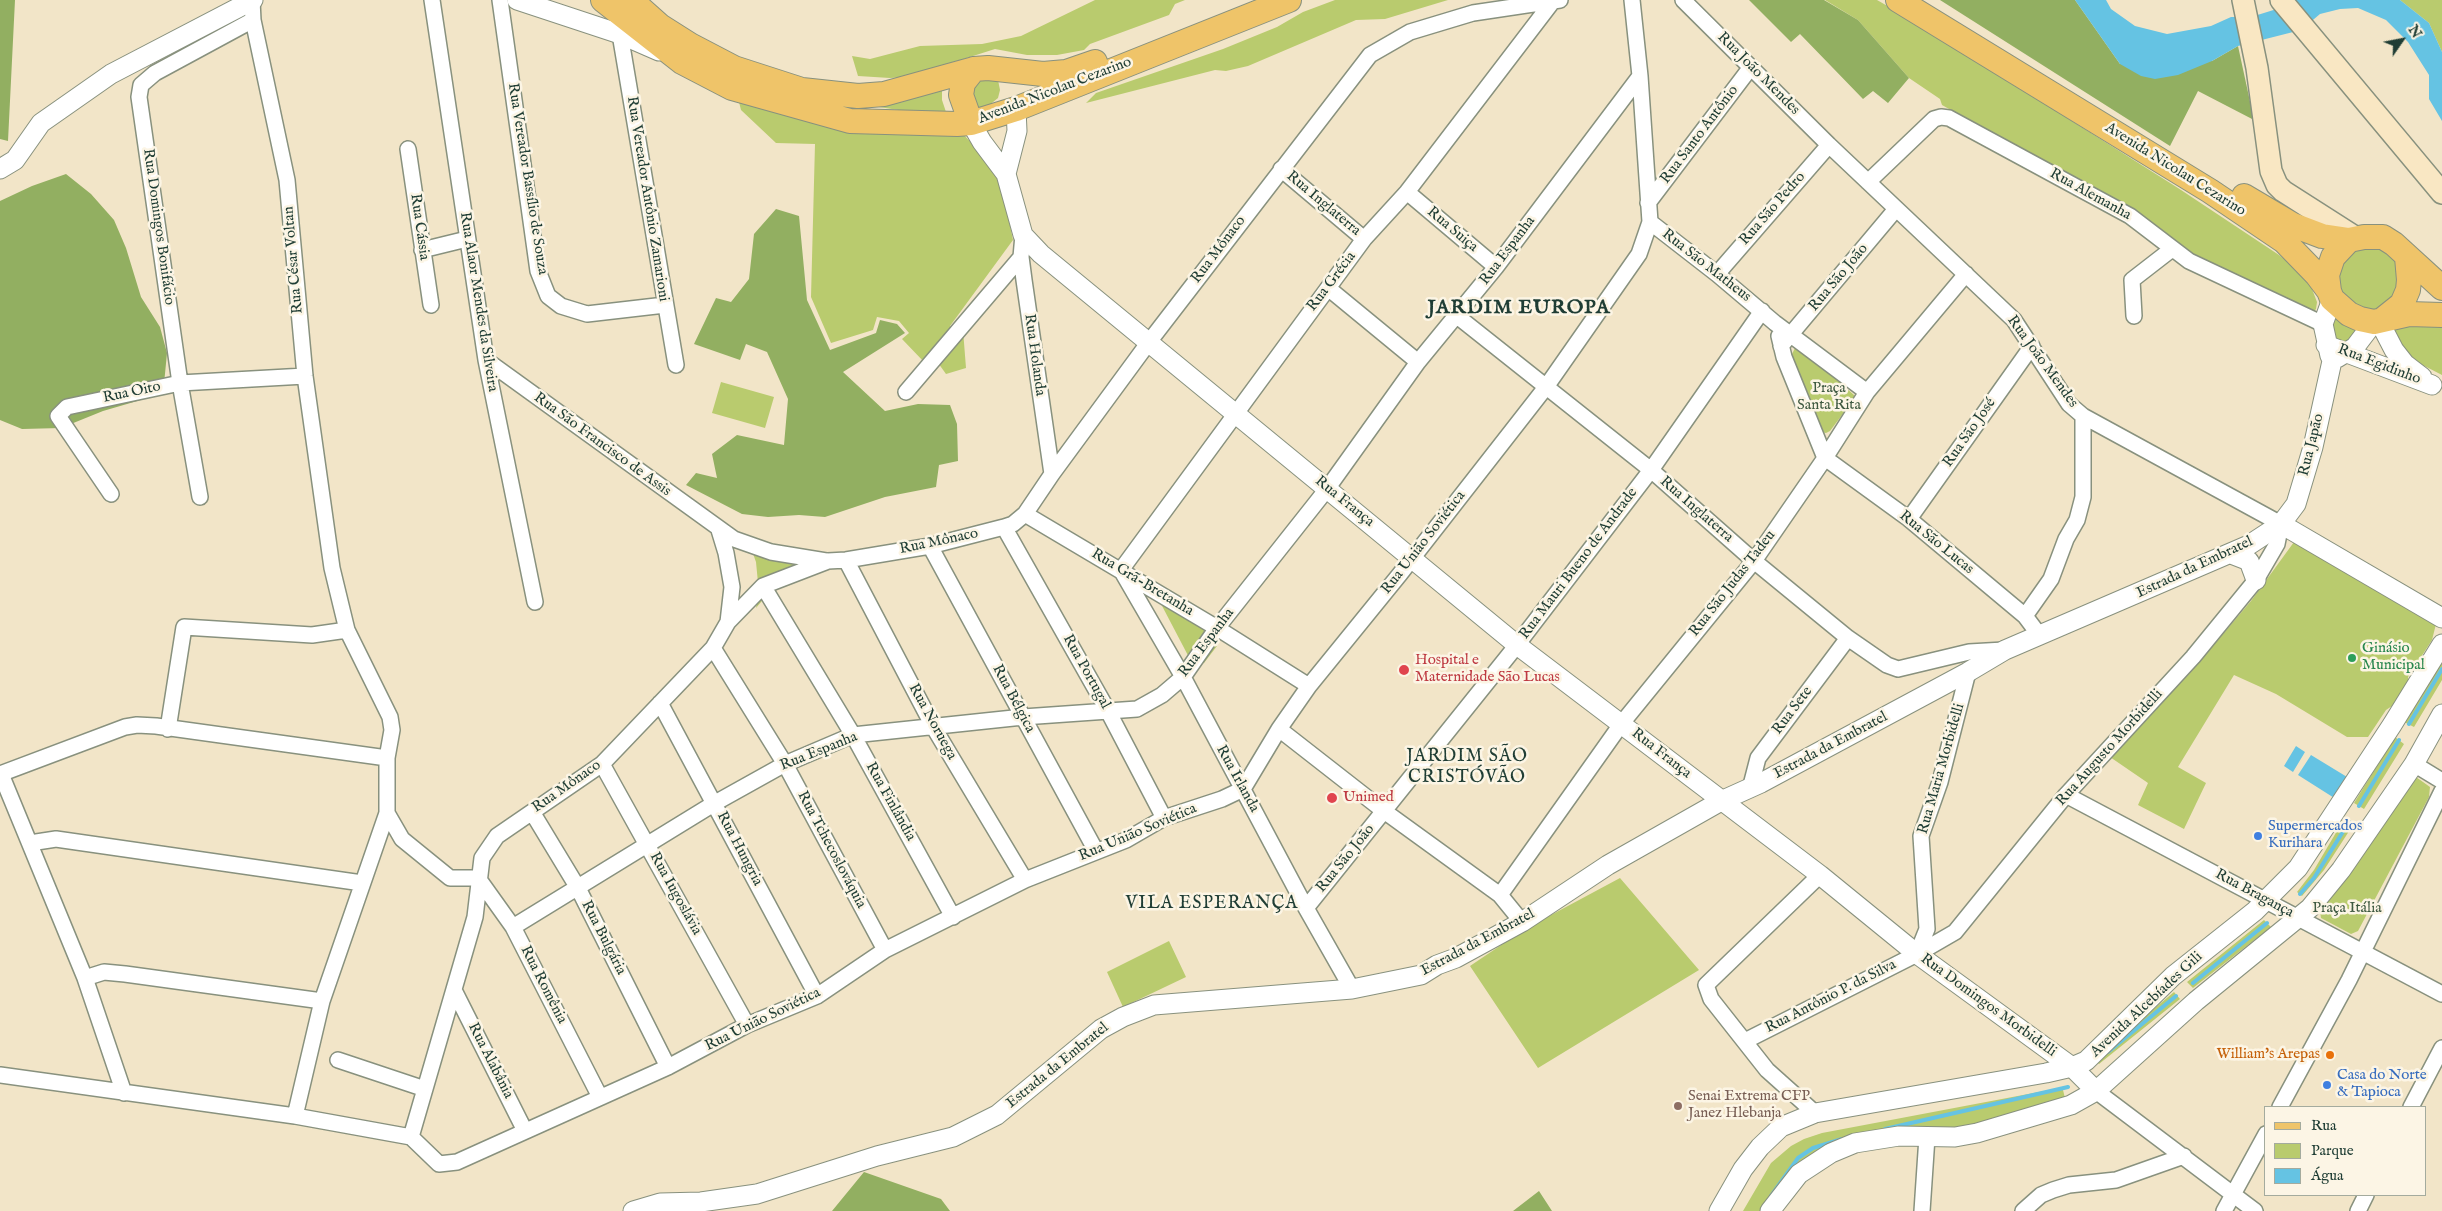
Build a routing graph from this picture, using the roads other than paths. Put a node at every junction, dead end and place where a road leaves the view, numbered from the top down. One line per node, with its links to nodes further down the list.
1 (253, 0): 16 (street, Rua César Voltan); 27 (street)
2 (432, 0): 37 (street, Rua Alaor Mendes da Silveira)
3 (500, 0): 51 (street, Rua Vereador Bassílio de Souza)
4 (517, 0): 17 (street)
5 (603, 0): 18 (main road, Avenida Nicolau Cezarino)
6 (631, 0): 20 (main road, Avenida Nicolau Cezarino)
7 (1247, 0): 21 (main road, Avenida Nicolau Cezarino)
8 (1289, 0): 23 (main road, Avenida Nicolau Cezarino)
9 (1632, 0): 22 (street, Rua São Matheus)
10 (1683, 0): 19 (street, Rua João Mendes)
11 (1898, 0): 49 (main road, Avenida Nicolau Cezarino)
12 (1921, 0): 39 (main road, Avenida Nicolau Cezarino)
13 (2243, 0): 39 (main road)
14 (2281, 0): 32 (main road)
15 (1556, 1): 28 (street, Rua Mônaco); 31 (street, Rua Grécia)
16 (254, 20): 65 (street, Rua César Voltan); 66 (street, Rua Domingos Bonifácio)
17 (620, 34): 18 (street); 51 (street, Rua Vereador Antônio Zamarioni)
18 (682, 62): 24 (main road, Avenida Nicolau Cezarino)
19 (1751, 68): 25 (street, Rua João Mendes); 33 (street, Rua Santo Antônio)
20 (974, 69): 21 (main road, Avenida Nicolau Cezarino); 24 (main road)
21 (1007, 70): 23 (main road)
22 (1640, 76): 33 (street, Rua São Matheus); 44 (street, Rua Espanha)
23 (1016, 108): 24 (main road, Avenida Nicolau Cezarino); 29 (street, Rua França)
24 (971, 123): 29 (street, Rua França)
25 (1830, 145): 30 (street, Rua João Mendes); 45 (street, Rua São Pedro)
26 (408, 149): 41 (street, Rua Cássia)
27 (0, 169)
28 (1281, 169): 38 (street, Rua Inglaterra); 59 (street, Rua Mônaco)
29 (1006, 174): 36 (street, Rua França)
30 (1868, 182): 34 (street, Rua João Mendes); 40 (street, Rua Alemanha)
31 (1407, 192): 38 (street, Rua Grécia); 44 (street, Rua Suiça)
32 (2442, 192)
33 (1648, 203): 35 (street, Rua São Matheus)
34 (1896, 209): 46 (street, Rua João Mendes); 58 (street, Rua São João)
35 (1650, 222): 45 (street, Rua São Matheus); 67 (street, Rua União Soviética)
36 (1023, 235): 42 (street, Rua Holanda); 59 (street, Rua França)
37 (467, 239): 41 (street); 62 (street, Rua Alaor Mendes da Silveira)
38 (1364, 239): 47 (street, Rua Grécia)
39 (2352, 239): 43 (main road, Avenida Nicolau Cezarino); 49 (main road)
40 (2172, 249): 55 (street); 57 (street, Rua Alemanha)
41 (422, 250): 50 (street, Rua Cássia)
42 (1021, 257): 69 (street); 75 (street, Rua Holanda)
43 (2407, 257): 48 (main road, Avenida Nicolau Cezarino); 56 (main road)
44 (1496, 267): 54 (street, Rua Espanha)
45 (1717, 274): 52 (street, Rua São Matheus)
46 (1966, 274): 60 (street, Rua João Mendes); 70 (street, Rua São Judas Tadeu)
47 (1328, 288): 63 (street); 71 (street, Rua Grécia)
48 (2442, 288)
49 (2331, 295): 56 (main road, Avenida Nicolau Cezarino); 57 (street)
50 (431, 305)
51 (665, 305): 64 (street, Rua Vereador Antônio Zamarioni)
52 (1762, 311): 58 (street, Rua São Matheus); 74 (street, Rua Mauri Bueno de Andrade)
53 (2442, 315): 56 (main road, Avenida Nicolau Cezarino)
54 (1457, 316): 63 (street, Rua Espanha); 67 (street, Rua Inglaterra)
55 (2134, 316)
56 (2378, 321): 61 (street); 68 (street)
57 (2323, 324): 61 (street)
58 (1786, 340): 70 (street, Rua São Matheus); 73 (street)
59 (1149, 342): 71 (street, Rua França); 75 (street, Rua Mônaco)
60 (2032, 346): 72 (street, Rua João Mendes); 80 (street, Rua São José)
61 (2335, 353): 68 (street, Rua Egidinho); 81 (street, Rua Japão)
62 (486, 360): 83 (street, Rua São Francisco de Assis); 93 (street, Rua Alaor Mendes da Silveira)
63 (1418, 362): 76 (street, Rua Espanha)
64 (676, 365)
65 (305, 376): 66 (street, Rua Oito); 98 (street, Rua César Voltan)
66 (180, 383): 77 (street, Rua Oito); 78 (street, Rua Domingos Bonifácio)
67 (1546, 387): 74 (street, Rua Inglaterra); 86 (street, Rua União Soviética)
68 (2437, 388)
69 (906, 392)
70 (1867, 392): 73 (street, Rua São Judas Tadeu)
71 (1235, 412): 76 (street, Rua França); 90 (street, Rua Grécia)
72 (2083, 416): 81 (street, Rua João Mendes); 94 (street)
73 (1825, 458): 80 (street, Rua São Lucas); 88 (street, Rua São Judas Tadeu)
74 (1651, 470): 88 (street, Rua Inglaterra); 102 (street, Rua Mauri Bueno de Andrade)
75 (1052, 474): 79 (street, Rua Mônaco)
76 (1327, 489): 86 (street, Rua França); 97 (street, Rua Espanha)
77 (111, 494)
78 (200, 497)
79 (1025, 514): 82 (street, Rua Mônaco); 90 (street, Rua Grã-Bretanha)
80 (1909, 519): 94 (street, Rua São Lucas)
81 (2281, 524): 85 (street, Estrada da Embratel); 91 (street, Rua Augusto Morbidelli); 95 (street, Rua João Mendes)
82 (1004, 527): 84 (street, Rua Mônaco); 109 (street, Rua Portugal)
83 (719, 530): 89 (street, Rua São Francisco de Assis); 96 (street)
84 (930, 546): 87 (street, Rua Mônaco); 111 (street, Rua Bélgica)
85 (2232, 554): 91 (street); 99 (street, Estrada da Embratel)
86 (1412, 558): 102 (street, Rua França); 107 (street, Rua União Soviética)
87 (846, 560): 89 (street, Rua Mônaco); 114 (street, Rua Noruega)
88 (1754, 561): 100 (street, Rua Inglaterra); 112 (street, Rua São Judas Tadeu)
89 (828, 562): 92 (street, Rua Mônaco)
90 (1121, 570): 97 (street, Rua Grã-Bretanha); 106 (street, Rua Irlanda)
91 (2256, 580): 126 (street, Rua Augusto Morbidelli)
92 (763, 586): 96 (street, Rua Mônaco); 116 (street, Rua Finlândia)
93 (534, 602)
94 (2025, 616): 99 (street, Rua São Lucas)
95 (2442, 618)
96 (728, 622): 103 (street, Rua Mônaco)
97 (1217, 628): 106 (street, Rua Espanha); 107 (street, Rua Grã-Bretanha)
98 (347, 630): 113 (street); 117 (street, Rua César Voltan)
99 (2040, 636): 104 (street, Estrada da Embratel)
100 (1848, 638): 104 (street, Rua Inglaterra); 123 (street, Rua Sete)
101 (2442, 644): 143 (street, Avenida Alcebíades Gili)
102 (1517, 645): 112 (street, Rua França); 130 (street, Rua São João)
103 (713, 648): 108 (street, Rua Mônaco); 119 (street, Rua Tchecoslováquia)
104 (2005, 650): 105 (street, Estrada da Embratel)
105 (1968, 672): 123 (street, Estrada da Embratel); 151 (street, Rua Maria Morbidelli)
106 (1183, 678): 109 (street, Rua Espanha); 124 (street, Rua Irlanda)
107 (1309, 686): 115 (street, Rua União Soviética)
108 (660, 702): 118 (street, Rua Mônaco); 128 (street, Rua Hungria)
109 (1108, 711): 111 (street, Rua Espanha); 133 (street, Rua Portugal)
110 (2442, 714): 120 (street, Avenida Alcebíades Gili)
111 (1023, 717): 114 (street, Rua Espanha); 136 (street, Rua Bélgica)
112 (1622, 723): 127 (street, Rua França); 142 (street, Rua São Judas Tadeu)
113 (168, 728): 117 (street); 121 (street)
114 (934, 728): 116 (street, Rua Espanha); 139 (street, Rua Noruega)
115 (1279, 729): 124 (street, Rua União Soviética); 130 (street)
116 (853, 735): 119 (street, Rua Espanha); 145 (street, Rua Finlândia)
117 (387, 758): 132 (street, Rua César Voltan)
118 (602, 764): 131 (street, Rua Mônaco); 135 (street, Rua Iugoslávia)
119 (785, 764): 128 (street, Rua Espanha); 149 (street, Rua Tchecoslováquia)
120 (2414, 764): 122 (street); 146 (street, Avenida Alcebíades Gili)
121 (1, 774): 129 (street)
122 (2442, 781)
123 (1750, 788): 127 (street, Estrada da Embratel)
124 (1243, 789): 133 (street, Rua União Soviética); 144 (street, Rua Irlanda)
125 (2442, 791): 150 (street)
126 (2066, 795): 143 (street, Rua Bragança); 151 (street, Rua Augusto Morbidelli)
127 (1721, 802): 137 (street, Rua Domingos Morbidelli); 147 (street, Estrada da Embratel)
128 (716, 803): 135 (street, Rua Espanha); 156 (street, Rua Hungria)
129 (6, 805): 134 (street)
130 (1384, 811): 142 (street); 144 (street, Rua São João)
131 (532, 812): 138 (street, Rua Mônaco); 141 (street, Rua Bulgária)
132 (388, 813): 138 (street); 140 (street)
133 (1164, 818): 136 (street, Rua União Soviética)
134 (30, 843): 140 (street); 152 (street)
135 (649, 845): 141 (street, Rua Espanha); 158 (street, Rua Iugoslávia)
136 (1096, 851): 139 (street, Rua União Soviética)
137 (1820, 875): 151 (street, Rua Domingos Morbidelli); 159 (street)
138 (478, 878): 148 (street, Rua Romênia); 154 (street, Rua Mônaco)
139 (1025, 880): 145 (street, Rua União Soviética)
140 (362, 883): 157 (street)
141 (578, 888): 148 (street, Rua Espanha); 162 (street, Rua Bulgária)
142 (1500, 896): 147 (street)
143 (2266, 900): 146 (street, Rua Bragança); 163 (street, Avenida Alcebíades Gili)
144 (1306, 908): 153 (street, Rua Irlanda)
145 (952, 918): 149 (street, Rua União Soviética)
146 (2299, 918): 150 (street, Rua Bragança); 166 (street, Avenida Alcebíades Gili)
147 (1522, 922): 153 (street, Estrada da Embratel)
148 (513, 927): 168 (street, Rua Romênia)
149 (885, 950): 156 (street, Rua União Soviética)
150 (2362, 951): 155 (street, Rua Bragança); 169 (street)
151 (1917, 954): 159 (street, Rua Antônio P. da Silva); 163 (street, Rua Domingos Morbidelli)
152 (85, 978): 157 (street); 167 (street)
153 (1352, 989): 181 (street, Estrada da Embratel)
154 (454, 990): 165 (street, Rua Mônaco); 173 (street, Rua Alabânia)
155 (2442, 994)
156 (817, 996): 158 (street, Rua União Soviética)
157 (322, 1000): 172 (street)
158 (747, 1025): 162 (street, Rua União Soviética)
159 (1745, 1041): 171 (street)
160 (2442, 1048): 170 (street)
161 (338, 1060): 165 (street)
162 (668, 1067): 168 (street, Rua União Soviética)
163 (2072, 1067): 166 (street, Rua Domingos Morbidelli); 171 (street, Avenida Alcebíades Gili)
164 (0, 1075): 167 (street)
165 (425, 1089): 174 (street, Rua Mônaco)
166 (2096, 1091): 175 (street, Avenida Alcebíades Gili); 177 (street, Rua Domingos Morbidelli)
167 (124, 1093): 172 (street)
168 (600, 1097): 173 (street, Rua União Soviética)
169 (2281, 1106)
170 (2412, 1106)
171 (1815, 1113): 182 (street, Avenida Alcebíades Gili)
172 (295, 1116): 174 (street)
173 (525, 1131): 174 (street, Rua União Soviética)
174 (411, 1137)
175 (1927, 1138): 180 (street, Avenida Alcebíades Gili); 183 (street)
176 (2264, 1138): 178 (street)
177 (2184, 1156): 178 (street, Rua Domingos Morbidelli); 184 (street)
178 (2233, 1193): 185 (street); 186 (street, Rua Domingos Morbidelli)
179 (2366, 1196): 187 (street)
180 (1776, 1207)
181 (633, 1211)
182 (1719, 1211)
183 (1922, 1211)
184 (2023, 1211)
185 (2224, 1211)
186 (2255, 1211)
187 (2358, 1211)

